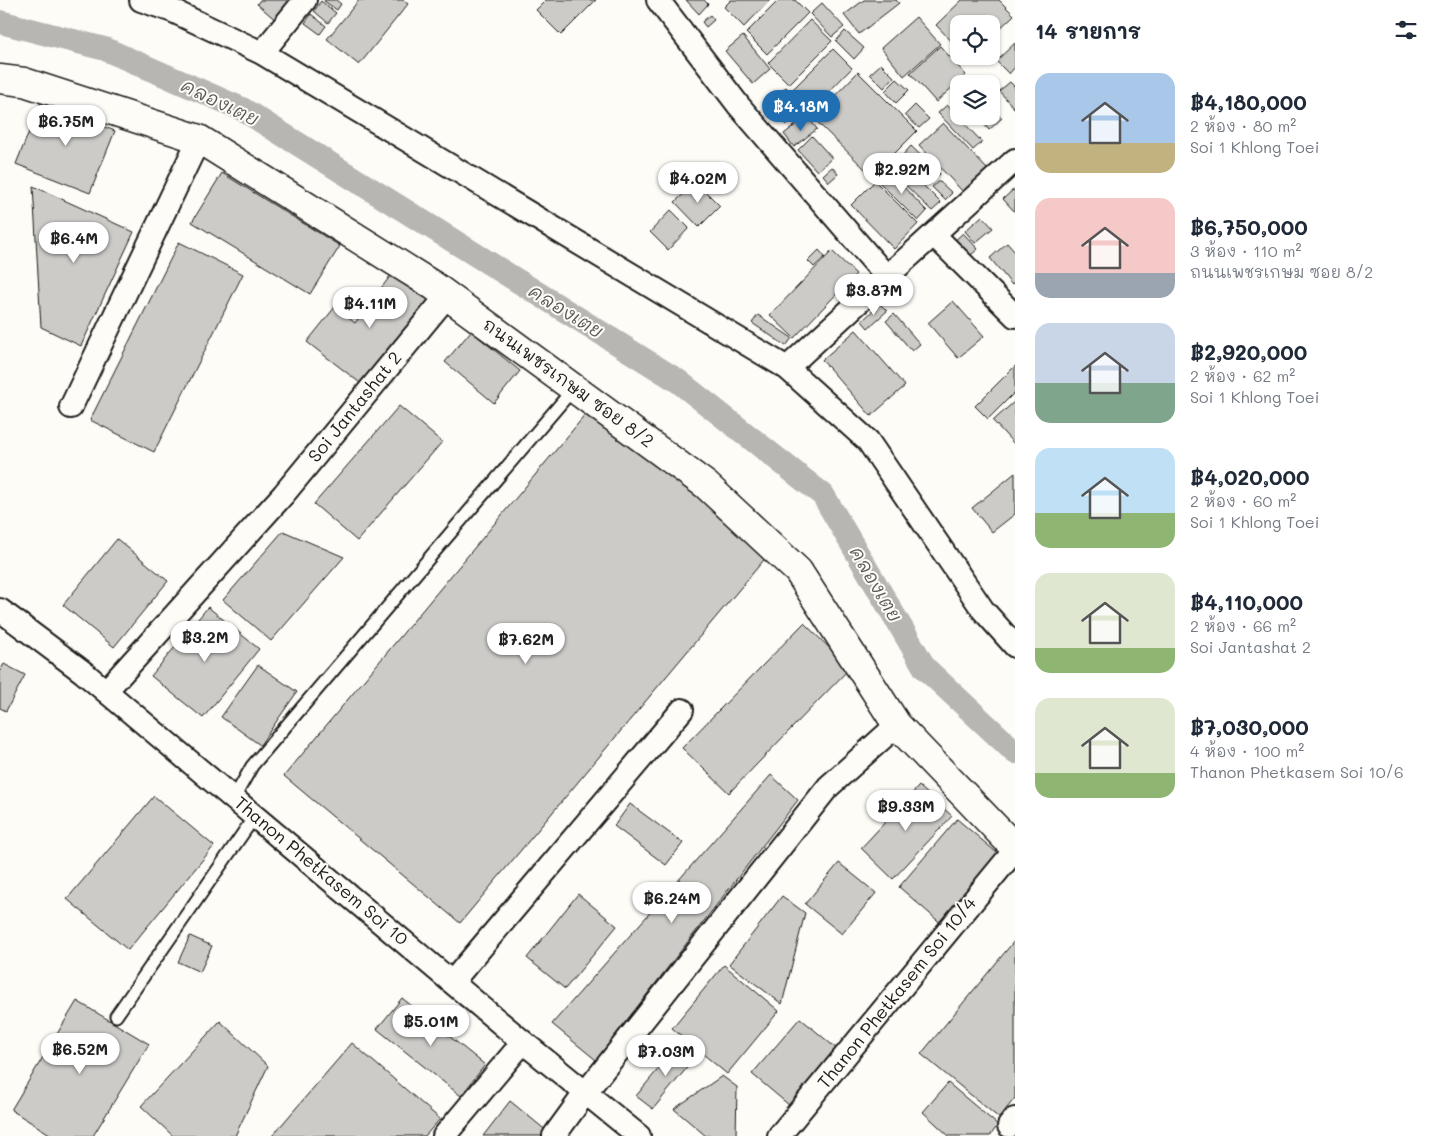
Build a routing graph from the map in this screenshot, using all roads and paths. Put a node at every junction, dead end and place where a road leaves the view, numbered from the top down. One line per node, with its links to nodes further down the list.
1 (141, 0): 4 (street)
2 (305, 0): 4 (street)
3 (658, 0): 9 (street)
4 (262, 53): 12 (street)
5 (0, 79): 6 (street, ถนนเพชรเกษม ซอย 8/2)
6 (199, 139): 10 (street, ถนนเพชรเกษม ซอย 8/2); 14 (street)
7 (1015, 160): 8 (street)
8 (934, 235): 9 (street); 11 (street)
9 (886, 276): 12 (street)
10 (447, 296): 13 (street, ถนนเพชรเกษม ซอย 8/2); 17 (street, Soi Jantashat 2)
11 (1015, 316)
12 (787, 368): 16 (street)
13 (574, 387): 19 (street, ถนนเพชรเกษม ซอย 8/2); 20 (lane)
14 (71, 407)
15 (0, 610): 17 (street, Thanon Phetkasem Soi 10)
16 (1015, 646)
17 (106, 691): 20 (street, Thanon Phetkasem Soi 10)
18 (682, 710): 23 (street)
19 (897, 725): 22 (street, ถนนเพชรเกษม ซอย 8/2); 26 (street)
20 (234, 798): 21 (street, Thanon Phetkasem Soi 10)
21 (255, 816): 23 (street, Thanon Phetkasem Soi 10); 24 (lane)
22 (1015, 849): 30 (street, Thanon Phetkasem Soi 10/4)
23 (453, 981): 25 (street, Thanon Phetkasem Soi 10)
24 (116, 1016)
25 (523, 1042): 26 (street, Thanon Phetkasem Soi 10); 27 (street)
26 (586, 1092): 28 (street); 29 (street, Thanon Phetkasem Soi 10)
27 (444, 1136)
28 (554, 1136)
29 (639, 1136)
30 (780, 1136)

